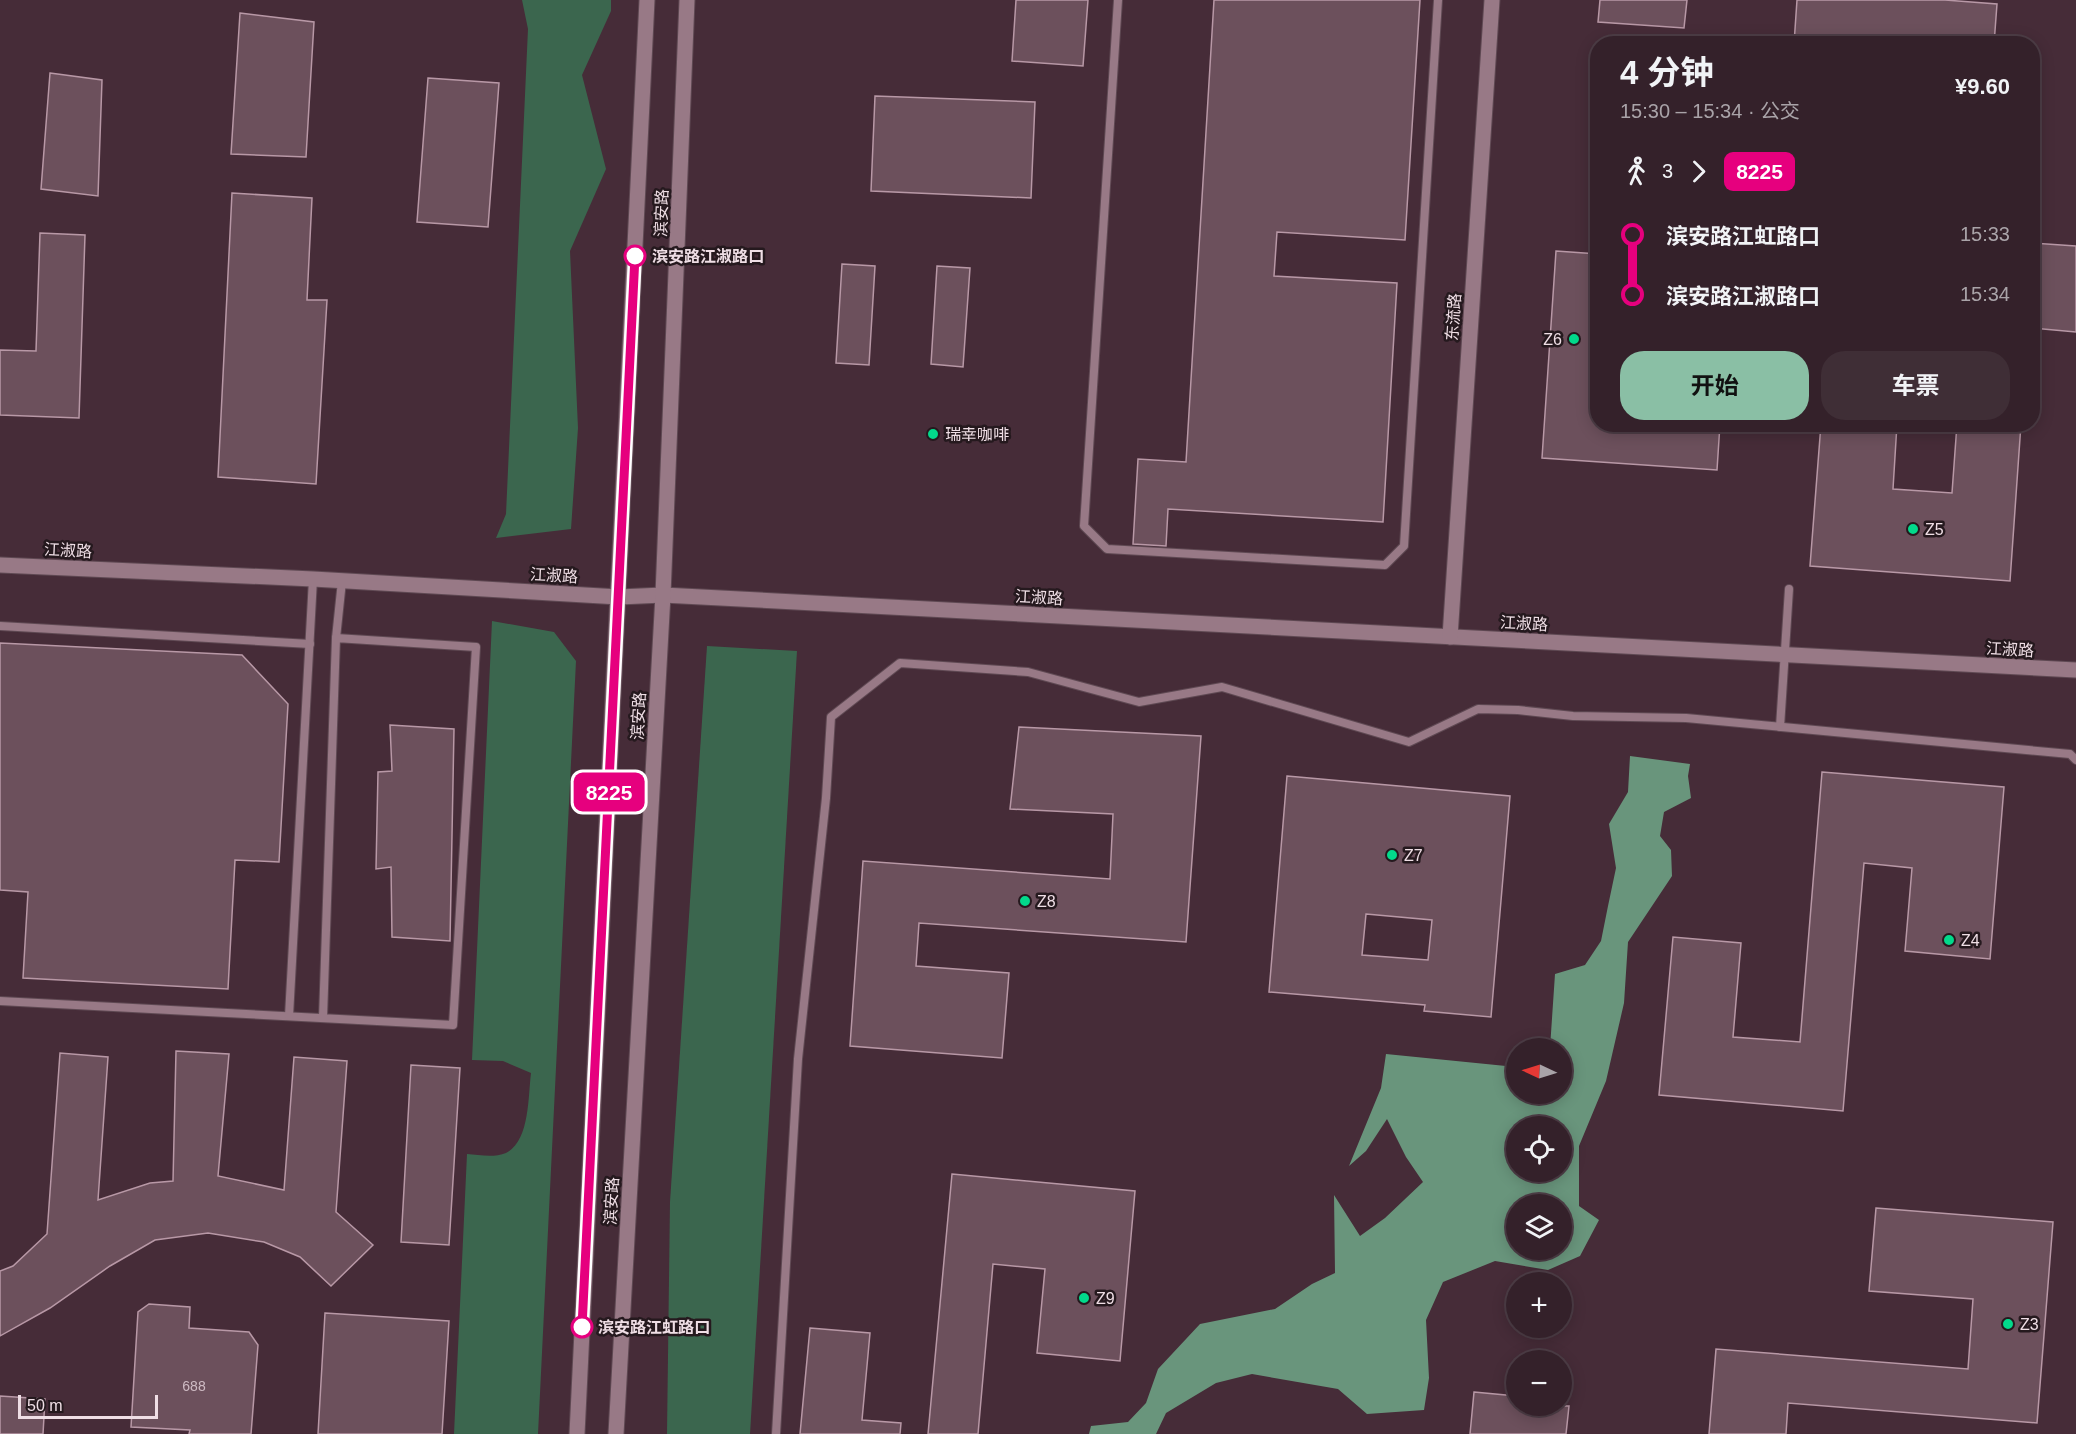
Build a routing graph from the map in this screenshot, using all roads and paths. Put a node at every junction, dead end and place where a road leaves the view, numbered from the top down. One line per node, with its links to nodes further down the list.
1 (647, 0): 11 (main road, 滨安路)
2 (687, 0): 10 (main road, 滨安路)
3 (1118, 0): 4 (lane)
4 (1438, 0)
5 (1492, 0): 13 (main road, 东流路)
6 (0, 564): 7 (main road, 江淑路)
7 (313, 579): 8 (main road, 江淑路); 15 (lane)
8 (342, 580): 11 (main road, 江淑路); 14 (lane)
9 (1790, 590): 16 (lane)
10 (663, 596): 11 (main road, 江淑路); 13 (main road, 江淑路); 24 (main road, 滨安路)
11 (619, 597): 23 (main road, 滨安路)
12 (0, 626): 15 (lane)
13 (1449, 637): 16 (main road, 江淑路)
14 (336, 638): 22 (lane); 22 (lane)
15 (310, 644): 21 (lane)
16 (1785, 655): 17 (main road, 江淑路); 18 (lane)
17 (2076, 670)
18 (1780, 726): 19 (lane); 25 (lane)
19 (2076, 760)
20 (0, 1001): 21 (lane)
21 (289, 1016): 22 (lane)
22 (323, 1018)
23 (577, 1434)
24 (616, 1434)
25 (776, 1434)

